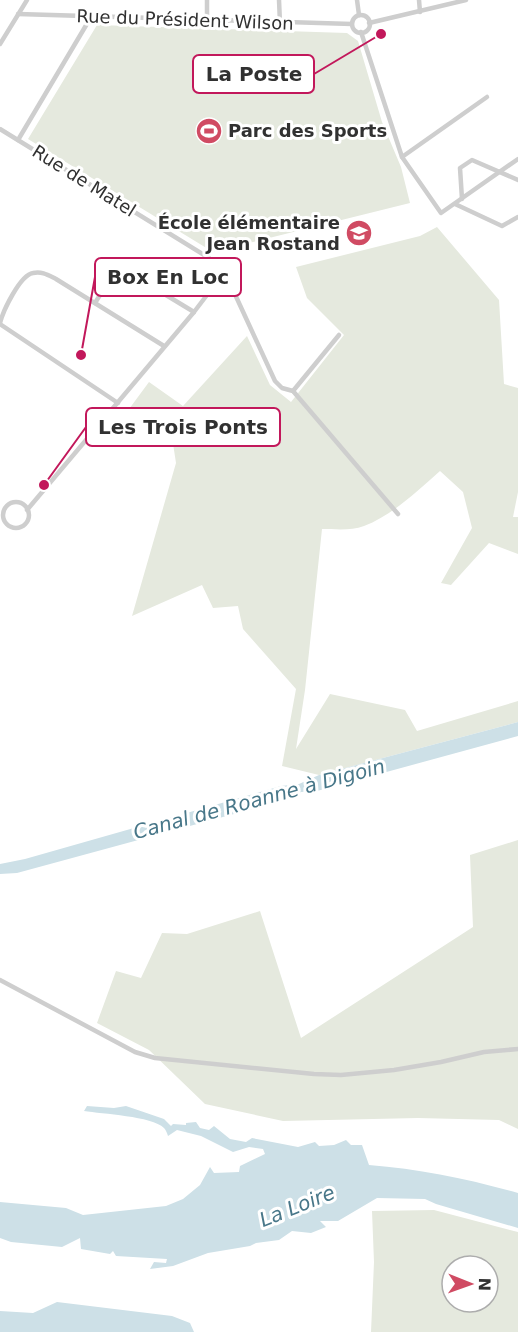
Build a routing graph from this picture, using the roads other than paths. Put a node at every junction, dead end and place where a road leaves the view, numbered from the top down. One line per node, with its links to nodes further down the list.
1 (27, 0): 8 (street)
2 (207, 0): 11 (street)
3 (279, 0): 12 (street)
4 (357, 0): 9 (street)
5 (419, 0): 7 (street)
6 (466, 0): 7 (street)
7 (420, 12): 13 (street)
8 (18, 14): 10 (street, Rue du Président Wilson); 16 (street)
9 (359, 15): 13 (street); 14 (street)
10 (91, 17): 11 (street, Rue du Président Wilson); 19 (street)
11 (207, 20): 12 (street, Rue du Président Wilson)
12 (280, 23): 14 (street, Rue du Président Wilson)
13 (369, 23): 15 (street)
14 (352, 24): 15 (street)
15 (361, 32): 20 (street)
16 (0, 44)
17 (487, 97): 20 (street)
18 (0, 129): 19 (street, Rue de Matel)
19 (18, 140): 27 (street, Rue de Matel)
20 (402, 157): 25 (street)
21 (518, 159): 22 (street)
22 (500, 172): 23 (street); 24 (street); 24 (street)
23 (518, 180)
24 (462, 199): 25 (street)
25 (455, 204): 26 (street)
26 (518, 217)
27 (220, 278): 29 (street); 33 (street, Rue de Matel)
28 (95, 303): 29 (street); 30 (street); 32 (street)
29 (194, 312): 32 (street)
30 (0, 324): 34 (street)
31 (339, 335): 33 (street)
32 (164, 346): 34 (street)
33 (293, 391): 38 (street, Rue de Matel)
34 (118, 403): 37 (street)
35 (0, 503): 36 (street)
36 (6, 506): 37 (street); 39 (street)
37 (27, 510): 39 (street)
38 (398, 513)
39 (2, 520)
40 (0, 980): 41 (street)
41 (518, 1049)

